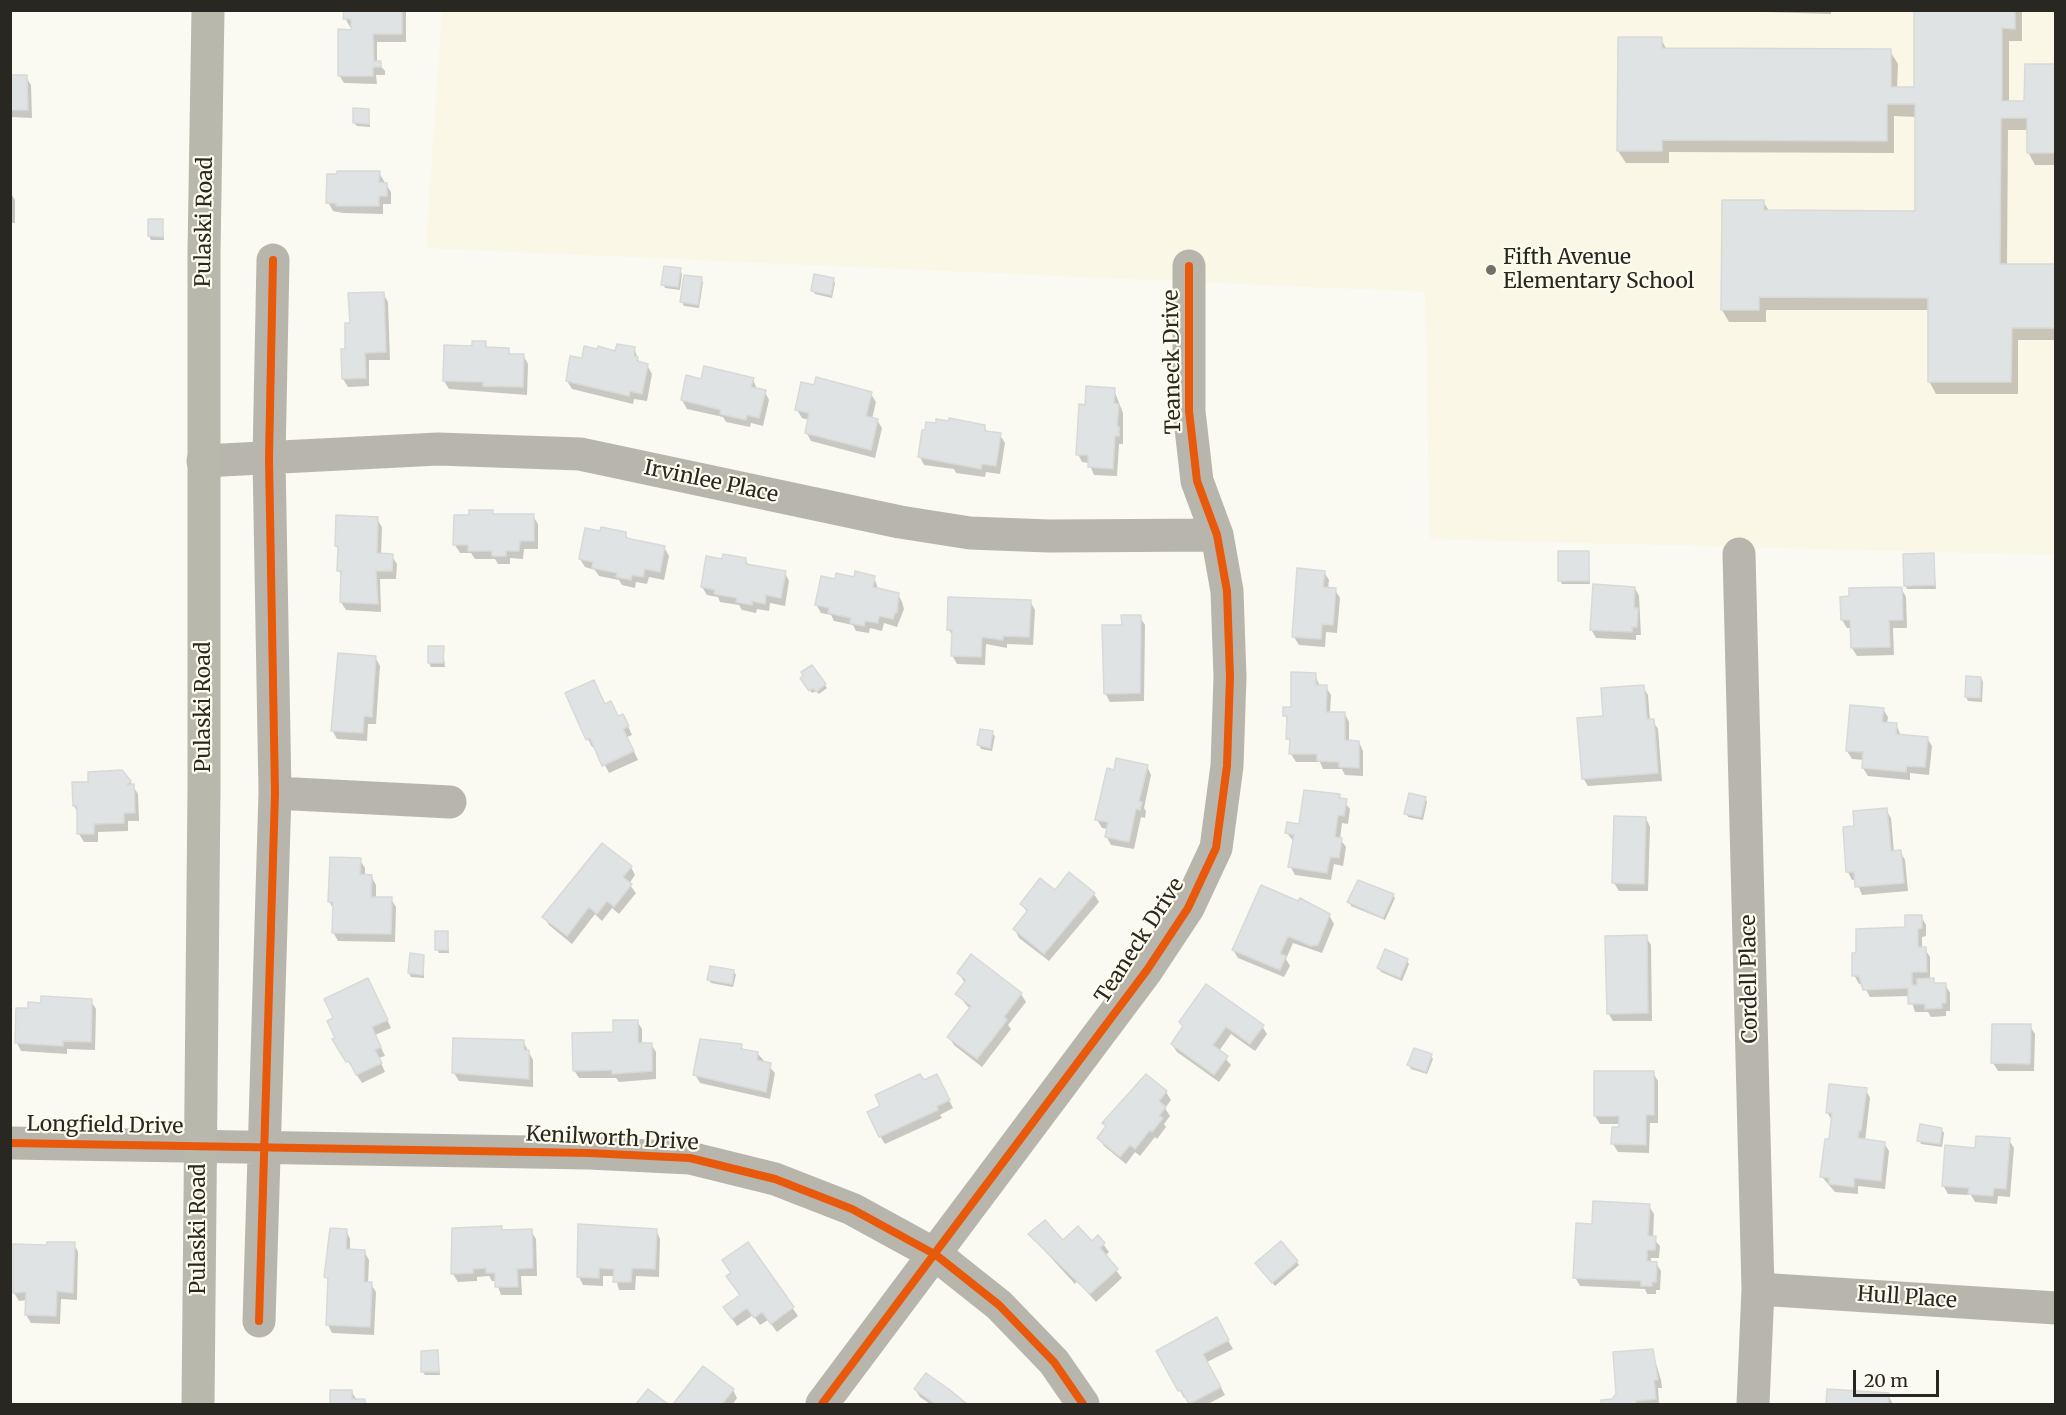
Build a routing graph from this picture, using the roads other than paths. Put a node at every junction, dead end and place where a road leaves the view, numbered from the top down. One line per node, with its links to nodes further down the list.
1 (208, 10): 5 (main road, Pulaski Road)
2 (273, 260): 4 (street)
3 (1189, 266): 6 (street, Teaneck Drive)
4 (269, 458): 5 (street, Irvinlee Place); 6 (street, Irvinlee Place); 8 (street)
5 (203, 460): 11 (main road, Pulaski Road)
6 (1217, 536): 13 (street, Teaneck Drive)
7 (1738, 554): 14 (street, Cordell Place)
8 (275, 793): 9 (street); 12 (street)
9 (450, 802)
10 (10, 1143): 11 (street, Longfield Drive)
11 (200, 1145): 12 (street, Kenilworth Drive); 17 (main road, Pulaski Road)
12 (263, 1146): 13 (street, Kenilworth Drive); 16 (street)
13 (936, 1255): 18 (street, Teaneck Drive); 19 (street, Kenilworth Drive)
14 (1758, 1289): 15 (street, Hull Place); 20 (street, Cordell Place)
15 (2055, 1308)
16 (259, 1321)
17 (198, 1404)
18 (822, 1404)
19 (1083, 1404)
20 (1754, 1404)

